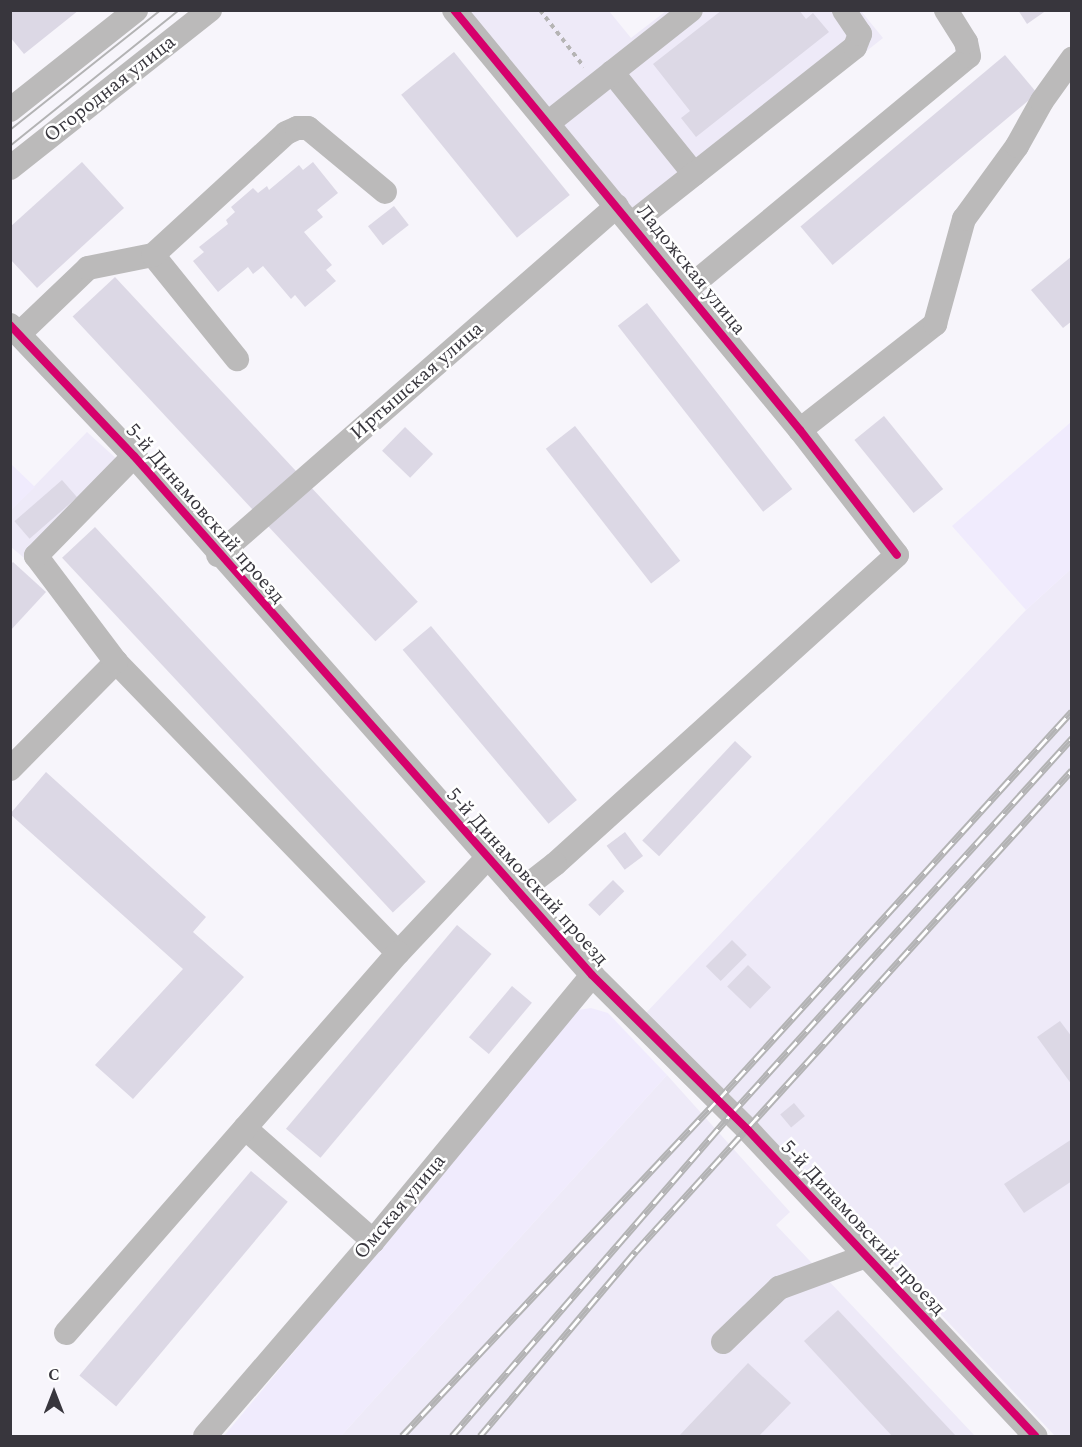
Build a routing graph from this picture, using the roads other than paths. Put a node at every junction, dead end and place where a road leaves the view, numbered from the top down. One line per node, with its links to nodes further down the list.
1 (136, 10): 9 (street)
2 (210, 10): 11 (street, Огородная улица)
3 (454, 10): 10 (street, Ладожская улица)
4 (691, 10): 8 (street)
5 (844, 10): 12 (street, Иртышская улица)
6 (946, 10): 16 (street)
7 (1071, 59): 19 (street)
8 (605, 78): 10 (street); 12 (street)
9 (13, 102)
10 (548, 123): 14 (street, Ладожская улица)
11 (10, 168)
12 (694, 174): 14 (street, Иртышская улица)
13 (385, 192): 15 (street)
14 (624, 215): 16 (street, Ладожская улица); 21 (street, Иртышская улица)
15 (153, 255): 17 (street); 18 (street)
16 (686, 290): 19 (street, Ладожская улица)
17 (15, 330): 20 (street, 5-й Динамовский проезд)
18 (237, 358)
19 (800, 430): 25 (street, Ладожская улица)
20 (134, 456): 21 (street, 5-й Динамовский проезд); 22 (street)
21 (218, 555): 24 (street, 5-й Динамовский проезд)
22 (116, 662): 23 (street); 26 (street)
23 (10, 769)
24 (488, 857): 25 (street, 5-й Динамовский проезд); 26 (street)
25 (519, 892): 27 (street, 5-й Динамовский проезд)
26 (398, 953): 28 (street)
27 (592, 975): 29 (street, Омская улица); 30 (street, 5-й Динамовский проезд)
28 (245, 1128): 29 (street); 31 (street)
29 (373, 1241): 33 (street, Омская улица)
30 (866, 1256): 32 (street); 34 (street, 5-й Динамовский проезд)
31 (66, 1333)
32 (723, 1342)
33 (205, 1437)
34 (1035, 1437)

